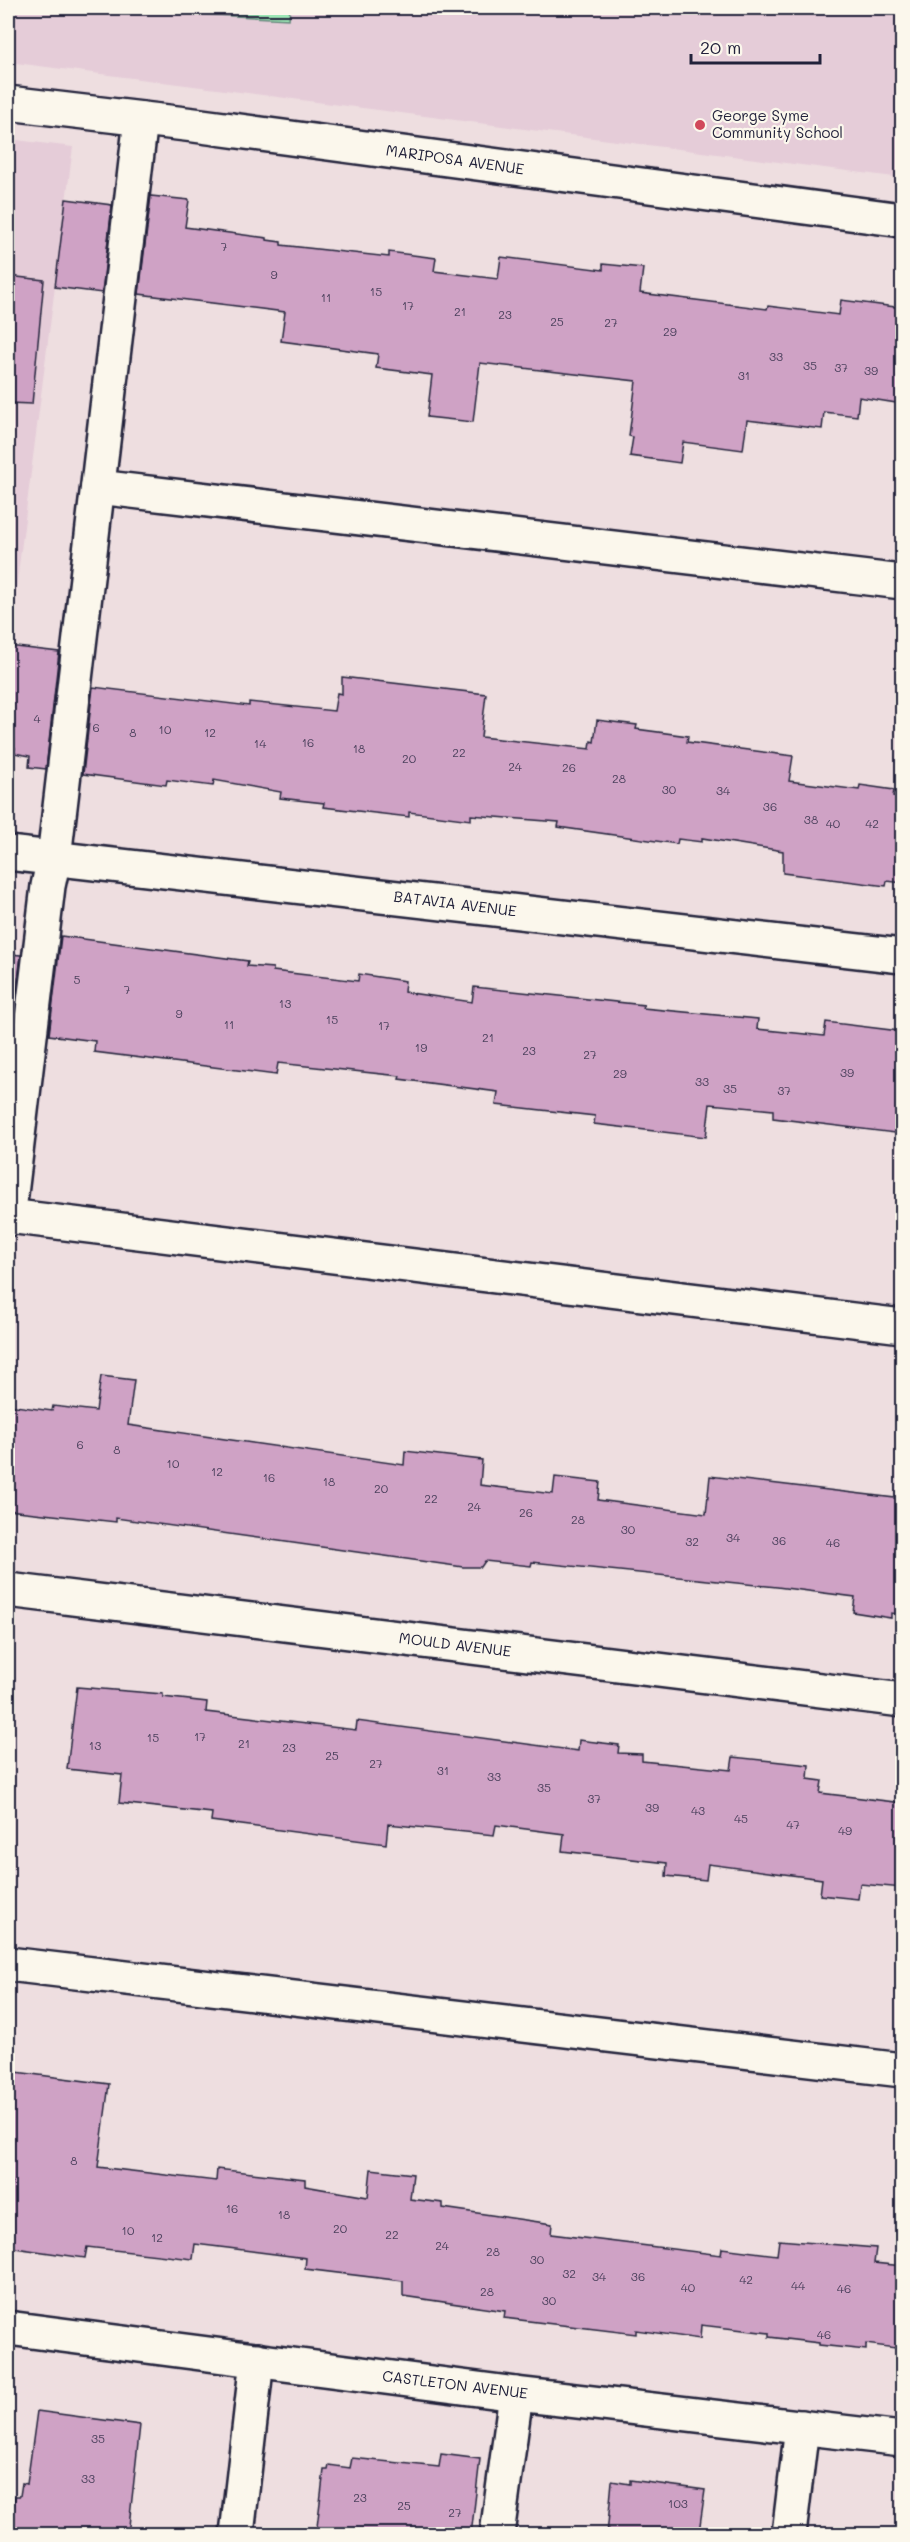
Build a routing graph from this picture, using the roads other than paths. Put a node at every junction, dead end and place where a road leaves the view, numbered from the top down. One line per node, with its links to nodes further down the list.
1 (8, 103): 2 (street, MARIPOSA AVENUE)
2 (141, 119): 3 (street, MARIPOSA AVENUE); 4 (street)
3 (903, 220)
4 (98, 487): 5 (street); 7 (street)
5 (903, 582)
6 (8, 853): 7 (street, BATAVIA AVENUE)
7 (54, 858): 8 (street, BATAVIA AVENUE); 9 (street)
8 (903, 956)
9 (8, 1217): 10 (street)
10 (903, 1326)
11 (8, 1590): 12 (street, MOULD AVENUE)
12 (903, 1700)
13 (8, 1964): 14 (street)
14 (903, 2070)
15 (8, 2328): 16 (street, CASTLETON AVENUE)
16 (257, 2360): 17 (street, CASTLETON AVENUE); 20 (street)
17 (516, 2394): 18 (street, CASTLETON AVENUE); 21 (street)
18 (802, 2427): 19 (street, CASTLETON AVENUE); 22 (street)
19 (903, 2439)
20 (237, 2535)
21 (496, 2535)
22 (789, 2535)

